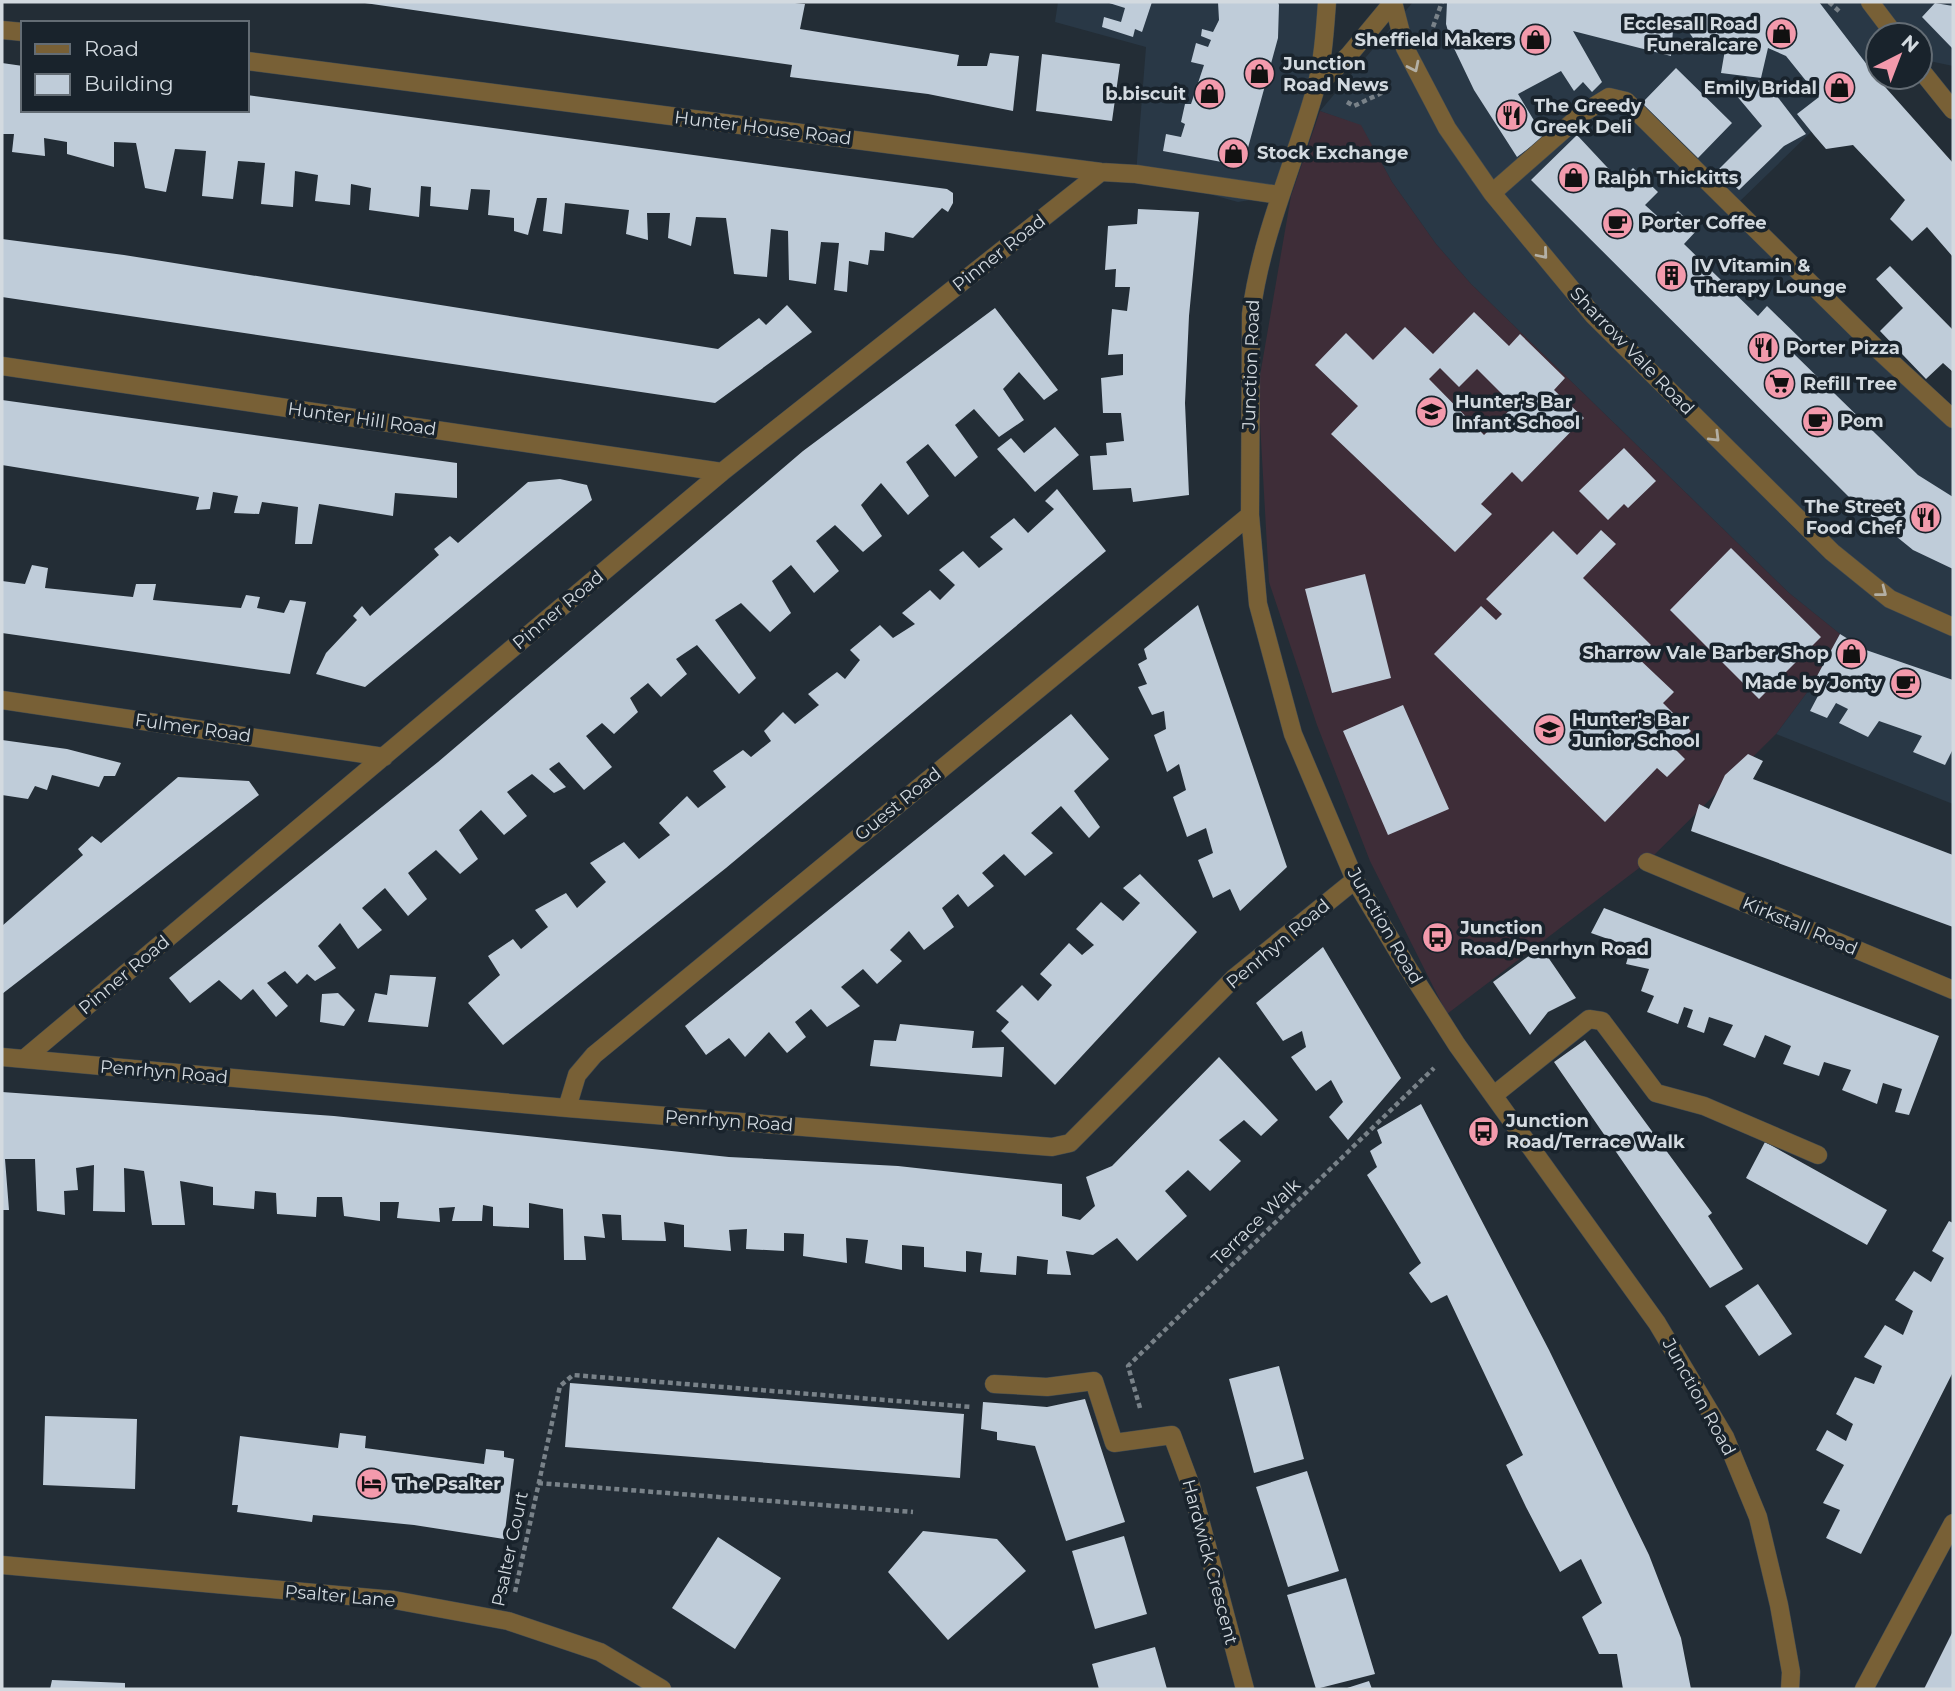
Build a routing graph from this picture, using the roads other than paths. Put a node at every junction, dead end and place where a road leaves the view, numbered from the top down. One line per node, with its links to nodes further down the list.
1 (1327, 2): 8 (street, Junction Road)
2 (1393, 2): 8 (street, Junction Road); 12 (street, Sharrow Vale Road, one-way to 12)
3 (1870, 2): 4 (street)
4 (1884, 21)
5 (2, 30): 6 (street)
6 (21, 33)
7 (248, 61): 11 (street, Hunter House Road)
8 (1317, 86): 13 (street, Junction Road)
9 (1934, 86): 10 (street)
10 (1953, 110)
11 (1101, 172): 13 (street, Hunter House Road); 16 (street, Pinner Road)
12 (1492, 193): 15 (street); 18 (street, Sharrow Vale Road, one-way to 18)
13 (1279, 195): 17 (street, Junction Road)
14 (2, 366): 16 (street, Hunter Hill Road)
15 (1953, 419)
16 (722, 472): 20 (street, Pinner Road)
17 (1250, 515): 22 (street, Junction Road); 27 (street, Guest Road)
18 (1953, 627)
19 (2, 700): 20 (street, Fulmer Road)
20 (384, 757): 25 (street, Pinner Road)
21 (1647, 862): 23 (street, Kirkstall Road)
22 (1355, 880): 26 (street, Junction Road); 27 (street, Penrhyn Road)
23 (1953, 990)
24 (2, 1057): 25 (street, Penrhyn Road)
25 (24, 1059): 27 (street, Penrhyn Road)
26 (1494, 1095): 28 (street); 34 (street, Junction Road)
27 (567, 1108)
28 (1818, 1155)
29 (994, 1384): 33 (street, Hardwick Crescent)
30 (1953, 1522): 35 (street)
31 (2, 1565): 32 (street, Psalter Lane)
32 (662, 1689)
33 (1245, 1689)
34 (1790, 1689)
35 (1864, 1689)

